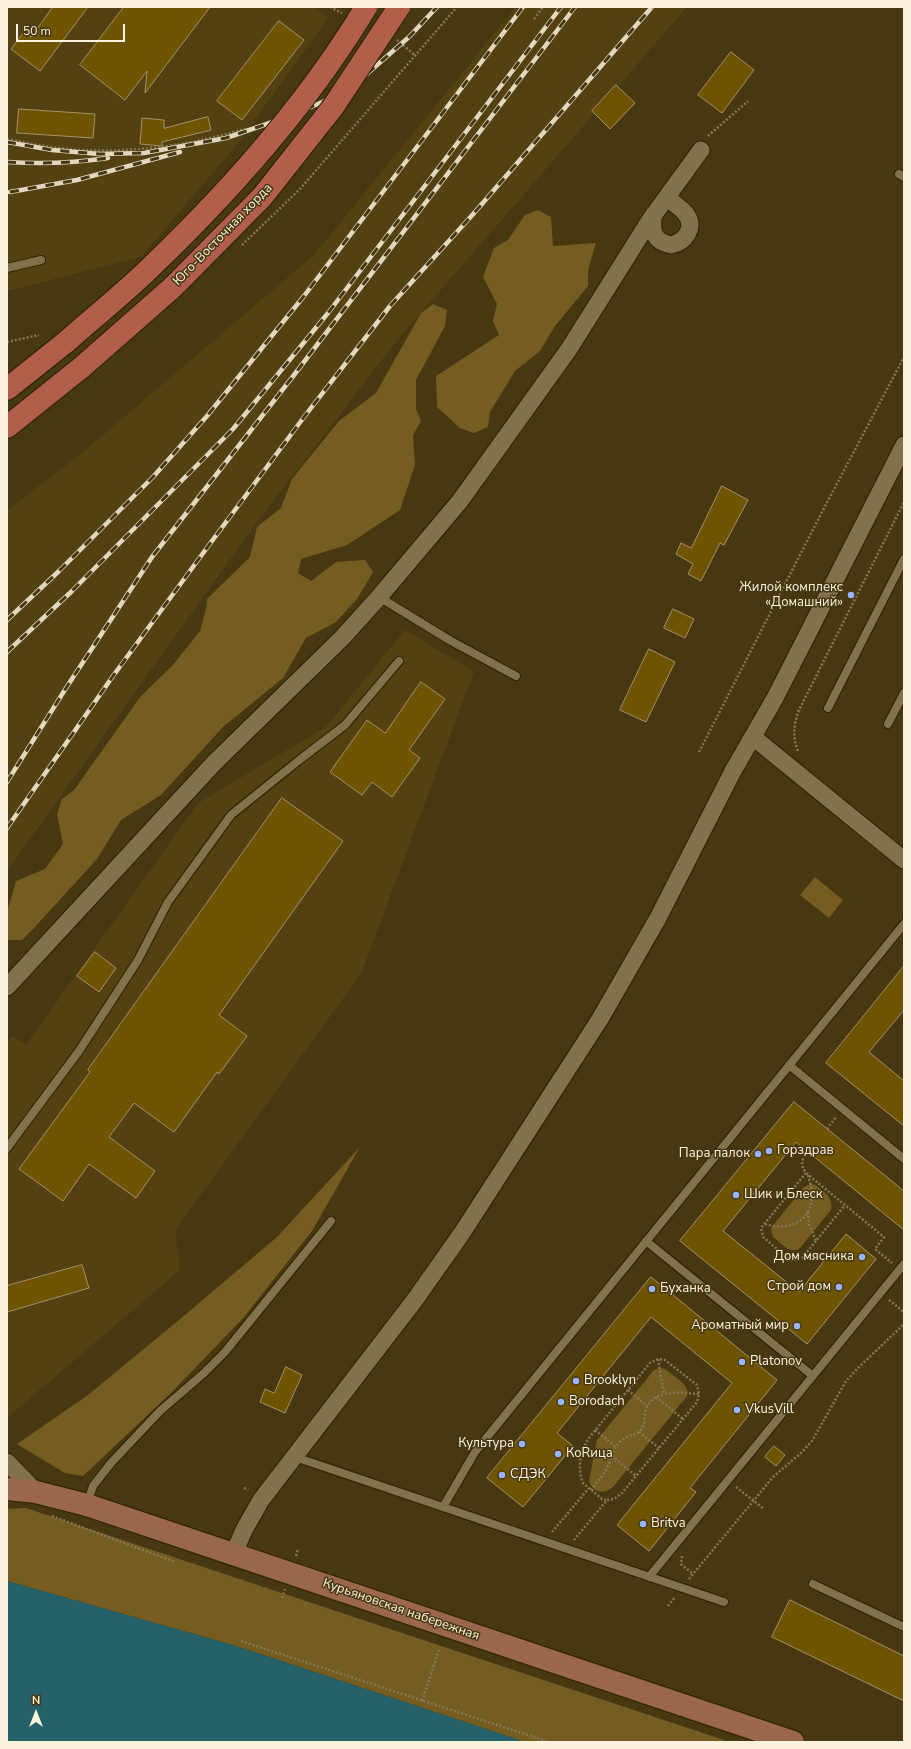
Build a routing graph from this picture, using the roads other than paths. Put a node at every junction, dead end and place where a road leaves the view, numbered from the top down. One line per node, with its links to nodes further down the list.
1 (366, 7): 10 (main road, bridge)
2 (399, 7): 11 (main road, Юго-Восточная хорда, bridge)
3 (704, 143): 4 (street)
4 (667, 198): 5 (street); 6 (street)
5 (654, 214): 6 (street); 8 (street)
6 (665, 244): 8 (street)
7 (41, 260): 9 (lane)
8 (625, 260): 14 (street)
9 (7, 268)
10 (7, 389)
11 (7, 427)
12 (904, 445): 20 (street)
13 (904, 559): 18 (lane)
14 (379, 597): 16 (lane); 23 (street)
15 (399, 661): 25 (lane)
16 (516, 676)
17 (904, 693): 19 (lane)
18 (828, 708)
19 (888, 724)
20 (753, 737): 21 (street); 31 (street)
21 (904, 860)
22 (904, 924): 24 (lane)
23 (7, 987)
24 (789, 1066): 26 (lane); 28 (lane)
25 (7, 1148)
26 (904, 1159)
27 (331, 1221): 35 (lane)
28 (646, 1241): 30 (lane); 36 (lane)
29 (902, 1267): 30 (lane)
30 (813, 1376): 38 (lane)
31 (295, 1457): 36 (lane); 37 (street)
32 (7, 1462): 34 (street)
33 (7, 1489): 34 (main road, Курьяновская набережная)
34 (36, 1492): 35 (main road, Курьяновская набережная)
35 (87, 1504): 37 (main road, Курьяновская набережная)
36 (443, 1507): 38 (lane)
37 (234, 1553): 42 (main road, Курьяновская набережная)
38 (649, 1577): 40 (lane)
39 (813, 1584): 41 (lane)
40 (724, 1602)
41 (904, 1627)
42 (793, 1742)

